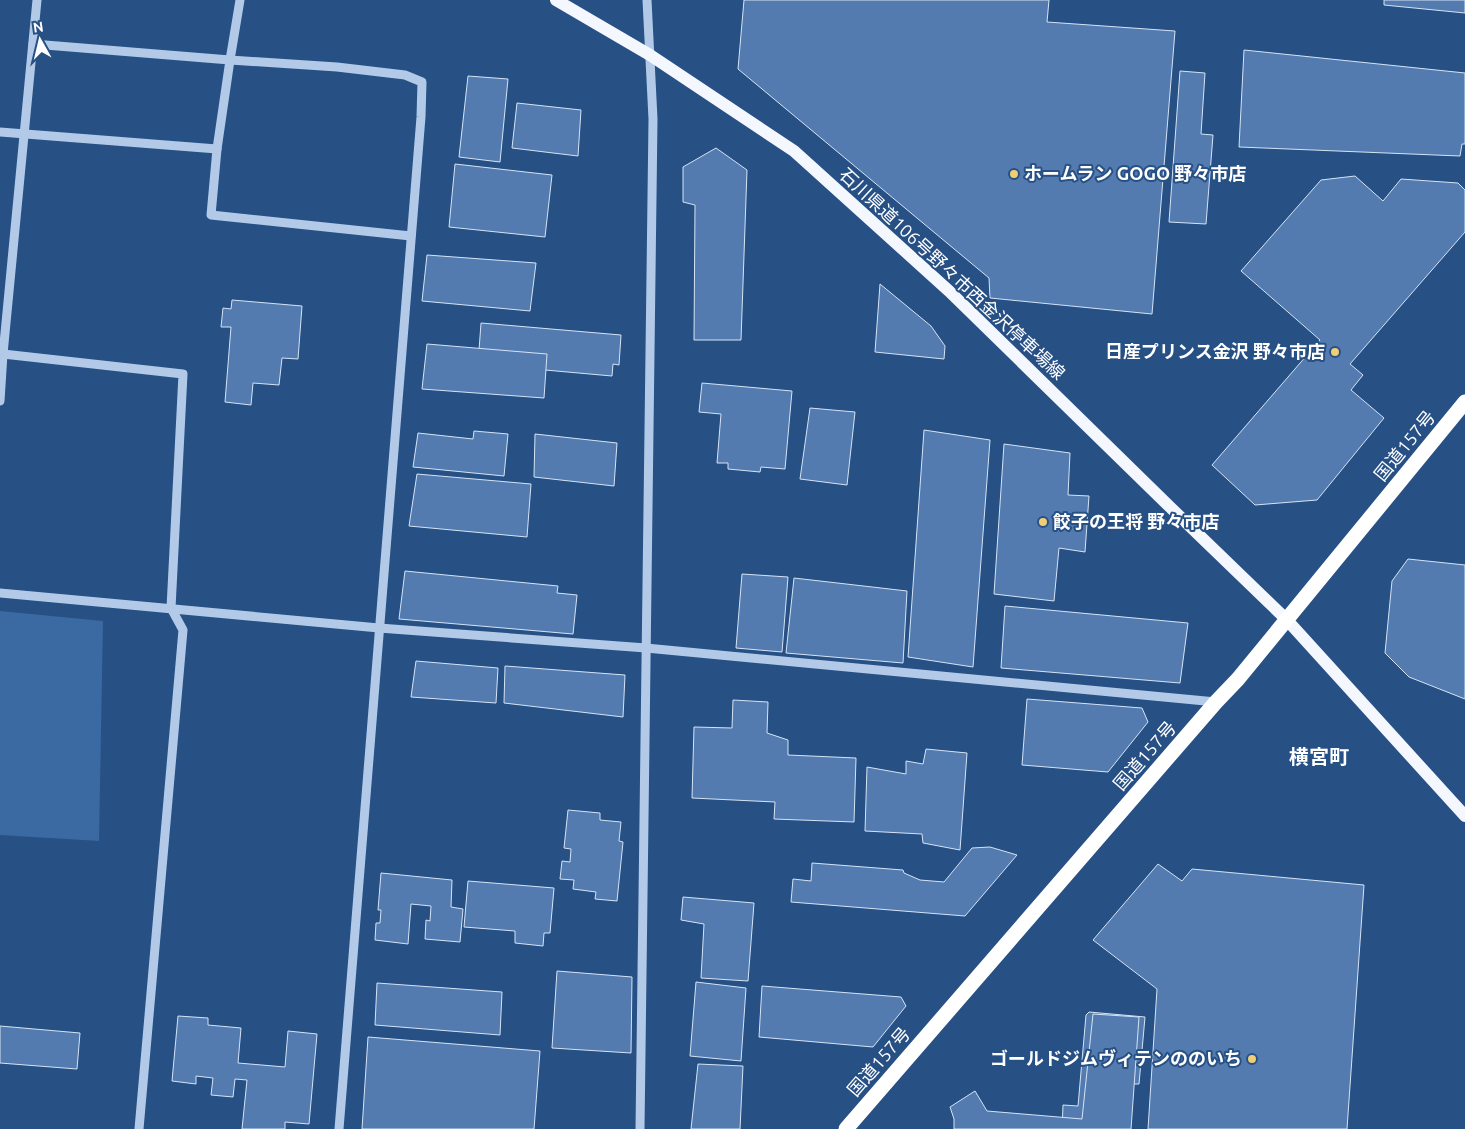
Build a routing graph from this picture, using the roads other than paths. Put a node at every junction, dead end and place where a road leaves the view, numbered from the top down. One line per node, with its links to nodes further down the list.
1 (37, 0): 5 (street)
2 (240, 0): 7 (street)
3 (556, 0): 6 (main road, 石川県道106号野々市西金沢停車場線)
4 (647, 0): 6 (street)
5 (33, 44): 7 (street); 9 (street)
6 (650, 56): 17 (main road, 石川県道106号野々市西金沢停車場線); 19 (street)
7 (230, 60): 10 (street); 11 (street)
8 (0, 132): 9 (street)
9 (25, 133): 10 (street); 12 (street)
10 (217, 149): 11 (street)
11 (411, 236): 18 (street)
12 (3, 354): 13 (street); 16 (street)
13 (0, 401)
14 (1465, 402): 17 (highway, 国道157号)
15 (0, 593): 16 (street)
16 (171, 608): 18 (street); 22 (street)
17 (1287, 620): 20 (highway, 国道157号); 21 (main road, 石川県道106号野々市西金沢停車場線)
18 (379, 628): 19 (street); 23 (street)
19 (646, 648): 20 (street); 24 (street)
20 (1216, 702): 25 (highway, 国道157号)
21 (1465, 816)
22 (139, 1129)
23 (339, 1129)
24 (640, 1129)
25 (846, 1129)

